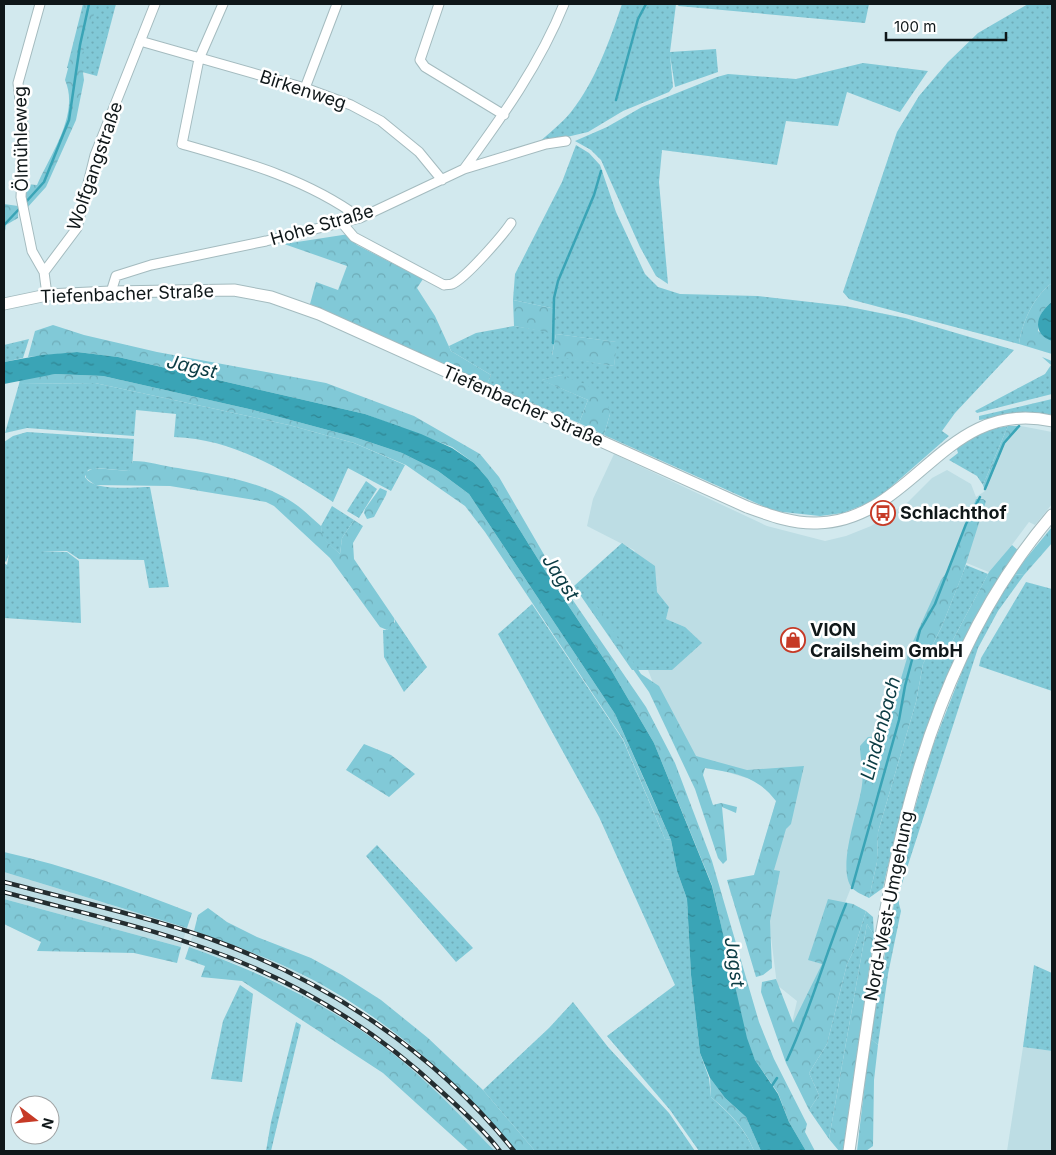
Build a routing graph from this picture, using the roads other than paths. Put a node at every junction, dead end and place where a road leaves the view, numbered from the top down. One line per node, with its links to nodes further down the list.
1 (40, 4): 17 (street, Ölmühleweg)
2 (155, 4): 7 (street, Wolfgangstraße)
3 (223, 4): 8 (street)
4 (338, 4): 9 (street)
5 (439, 4): 10 (street)
6 (564, 4): 10 (street)
7 (140, 41): 8 (street, Birkenweg); 17 (street, Wolfgangstraße)
8 (200, 59): 9 (street, Birkenweg); 14 (street)
9 (305, 88): 13 (street, Birkenweg)
10 (504, 115): 12 (street)
11 (566, 141): 12 (street, Hohe Straße)
12 (464, 170): 13 (street, Hohe Straße)
13 (442, 180): 14 (street, Hohe Straße)
14 (360, 218): 15 (street, Hohe Straße)
15 (342, 223): 16 (street); 18 (street, Hohe Straße)
16 (511, 223)
17 (44, 272): 19 (street)
18 (111, 292): 19 (main road, Tiefenbacher Straße); 21 (main road, Tiefenbacher Straße)
19 (47, 296): 20 (main road, Tiefenbacher Straße)
20 (4, 304)
21 (1012, 420): 22 (main road, Tiefenbacher Straße); 23 (main road, Tiefenbacher Straße)
22 (1052, 421)
23 (1052, 427)
24 (1052, 515): 25 (main road, Nord-West-Umgehung)
25 (849, 1151)

